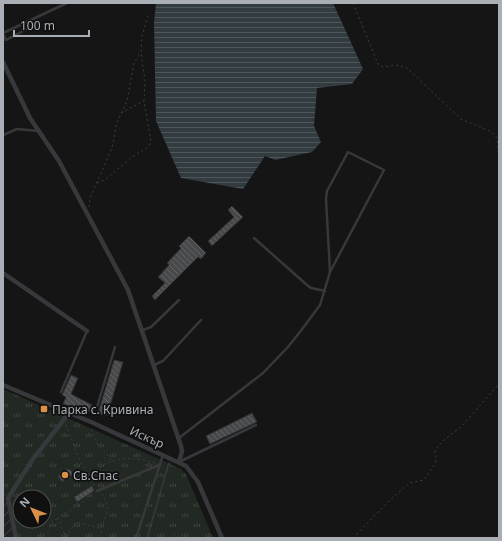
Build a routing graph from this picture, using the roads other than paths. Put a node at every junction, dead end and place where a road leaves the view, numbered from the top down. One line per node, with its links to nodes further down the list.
1 (67, 3): 3 (lane)
2 (27, 29): 3 (lane)
3 (3, 34)
4 (3, 62): 5 (street)
5 (39, 131): 6 (lane); 13 (street)
6 (3, 135)
7 (254, 238): 10 (lane)
8 (330, 272): 8 (lane); 10 (lane)
9 (3, 273): 14 (street)
10 (326, 291): 22 (lane)
11 (179, 300): 13 (lane)
12 (201, 320): 16 (lane)
13 (143, 330): 16 (street)
14 (87, 331): 18 (lane)
15 (115, 346): 19 (lane)
16 (154, 364): 22 (street)
17 (3, 385): 20 (street, Искър)
18 (61, 392)
19 (97, 407)
20 (69, 413): 23 (street, Искър); 27 (street)
21 (256, 425): 24 (lane)
22 (179, 438): 24 (street)
23 (163, 455): 24 (street, Искър); 25 (lane)
24 (179, 462): 29 (street, Искър)
25 (159, 464): 26 (lane); 28 (lane)
26 (97, 491)
27 (16, 538)
28 (136, 538)
29 (222, 538)

